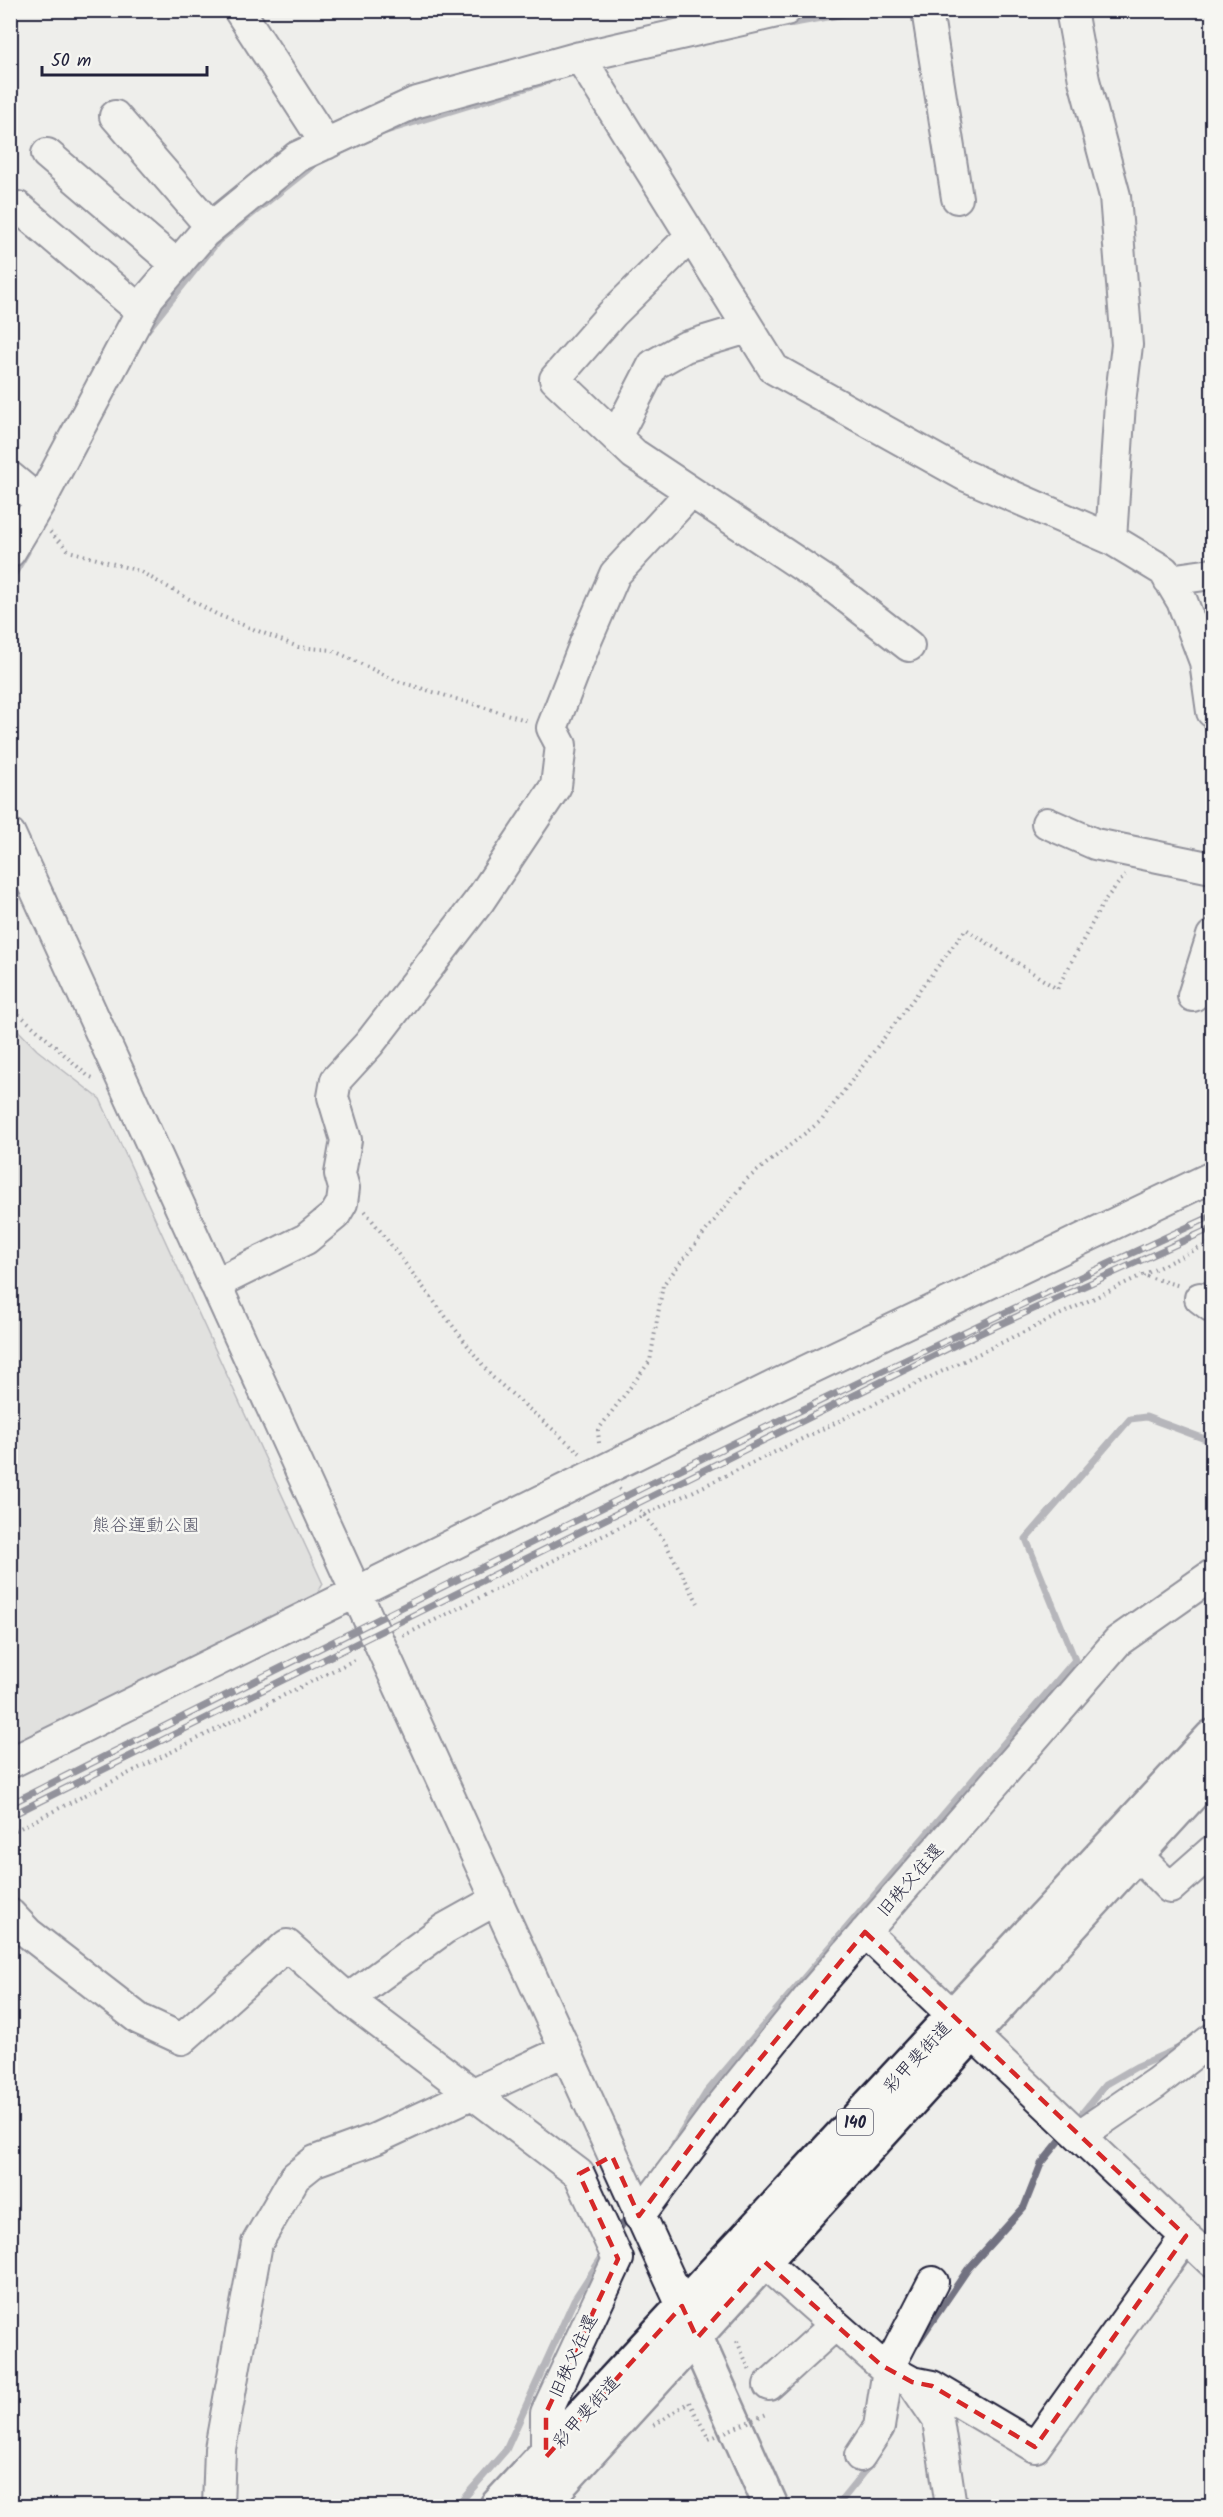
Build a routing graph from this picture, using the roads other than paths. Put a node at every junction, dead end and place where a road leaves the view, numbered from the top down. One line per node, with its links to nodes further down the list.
1 (238, 10): 7 (street)
2 (786, 10): 5 (street)
3 (1071, 10): 20 (street)
4 (928, 13): 9 (street)
5 (585, 66): 7 (street); 12 (street)
6 (115, 116): 11 (street)
7 (326, 144): 11 (street)
8 (47, 154): 13 (street)
9 (957, 198)
10 (18, 207): 14 (street)
11 (211, 227): 13 (street)
12 (691, 236): 15 (street); 16 (street)
13 (177, 265): 14 (street)
14 (141, 311): 19 (street)
15 (748, 328): 16 (street); 20 (street)
16 (616, 437): 18 (street)
17 (10, 477): 19 (street)
18 (691, 492): 24 (street); 32 (street)
19 (36, 508): 21 (street)
20 (1112, 539): 23 (street)
21 (10, 552)
22 (1212, 574): 23 (street)
23 (1169, 580): 25 (street)
24 (909, 646)
25 (1212, 712)
26 (1047, 823): 28 (street)
27 (10, 834): 32 (street)
28 (1212, 868)
29 (1212, 936): 30 (street)
30 (1193, 996)
31 (1212, 1177): 34 (street)
32 (215, 1284): 34 (street)
33 (1212, 1575): 42 (street, 旧秩父往還)
34 (356, 1593): 36 (street); 40 (street)
35 (1212, 1737): 38 (main road, 彩甲斐街道 / 140)
36 (10, 1763)
37 (1212, 1772): 38 (main road, 彩甲斐街道 / 140)
38 (1128, 1846): 39 (street); 44 (main road, 彩甲斐街道 / 140)
39 (1212, 1851)
40 (496, 1900): 43 (street); 46 (street)
41 (10, 1914): 43 (street)
42 (865, 1932): 44 (street); 51 (street, 旧秩父往還)
43 (348, 1999): 47 (street)
44 (963, 2025): 48 (street); 53 (main road, 彩甲斐街道 / 140)
45 (1212, 2039): 48 (street)
46 (564, 2051): 47 (street); 49 (street)
47 (473, 2094): 50 (street); 63 (street)
48 (1080, 2135): 52 (street)
49 (612, 2156): 50 (street); 51 (street)
50 (579, 2174): 62 (street, 旧秩父往還)
51 (633, 2203): 56 (street)
52 (1186, 2236): 54 (street); 59 (street)
53 (754, 2252): 56 (main road, 彩甲斐街道 / 140); 57 (street); 58 (main road, 彩甲斐街道 / 140)
54 (1212, 2262)
55 (933, 2282): 59 (street)
56 (682, 2306): 58 (main road); 62 (main road, 彩甲斐街道 / 140)
57 (836, 2325): 59 (street); 60 (street)
58 (697, 2338): 65 (main road, 彩甲斐街道 / 140); 66 (main road)
59 (900, 2376): 61 (street); 67 (street)
60 (769, 2399)
61 (860, 2456)
62 (546, 2457): 64 (main road, 彩甲斐街道 / 140)
63 (218, 2506)
64 (497, 2506)
65 (540, 2506)
66 (771, 2506)
67 (951, 2506)

